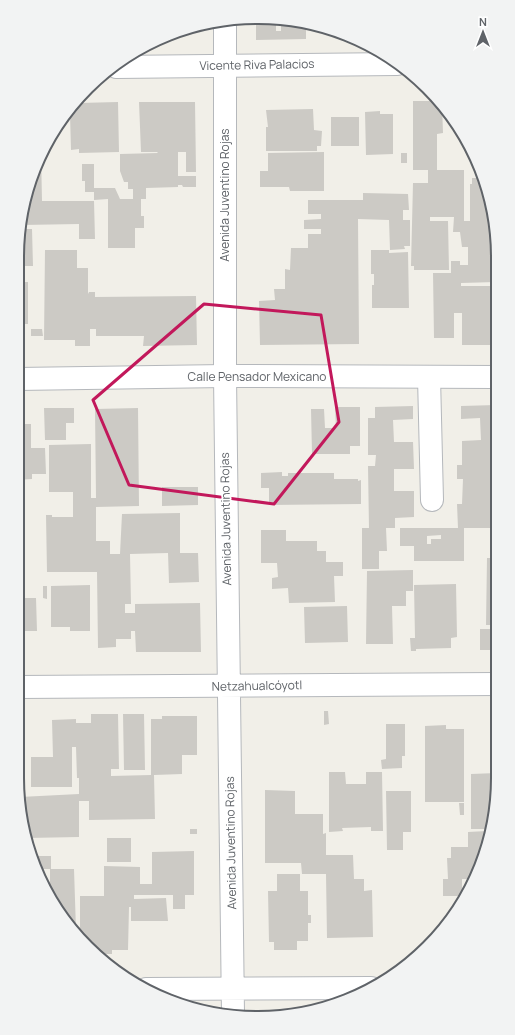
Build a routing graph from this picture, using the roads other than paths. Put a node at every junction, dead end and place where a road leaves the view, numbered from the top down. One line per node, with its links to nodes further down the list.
1 (225, 26): 3 (street, Avenida Juventino Rojas)
2 (389, 64): 3 (street, Vicente Riva Palacios)
3 (226, 65): 4 (street, Vicente Riva Palacios); 5 (street, Avenida Juventino Rojas)
4 (122, 67)
5 (224, 376): 6 (street, Calle Pensador Mexicano); 8 (street, Calle Pensador Mexicano); 12 (street, Avenida Juventino Rojas)
6 (429, 377): 7 (street, Calle Pensador Mexicano); 9 (street)
7 (491, 377)
8 (24, 379)
9 (432, 500)
10 (491, 684): 12 (street, Netzahualcóyotl)
11 (24, 687): 12 (street, Netzahualcóyotl)
12 (228, 687): 15 (street, Avenida Juventino Rojas)
13 (358, 988): 15 (street)
14 (159, 989): 15 (street)
15 (233, 989): 16 (street, Avenida Juventino Rojas)
16 (233, 1010)

